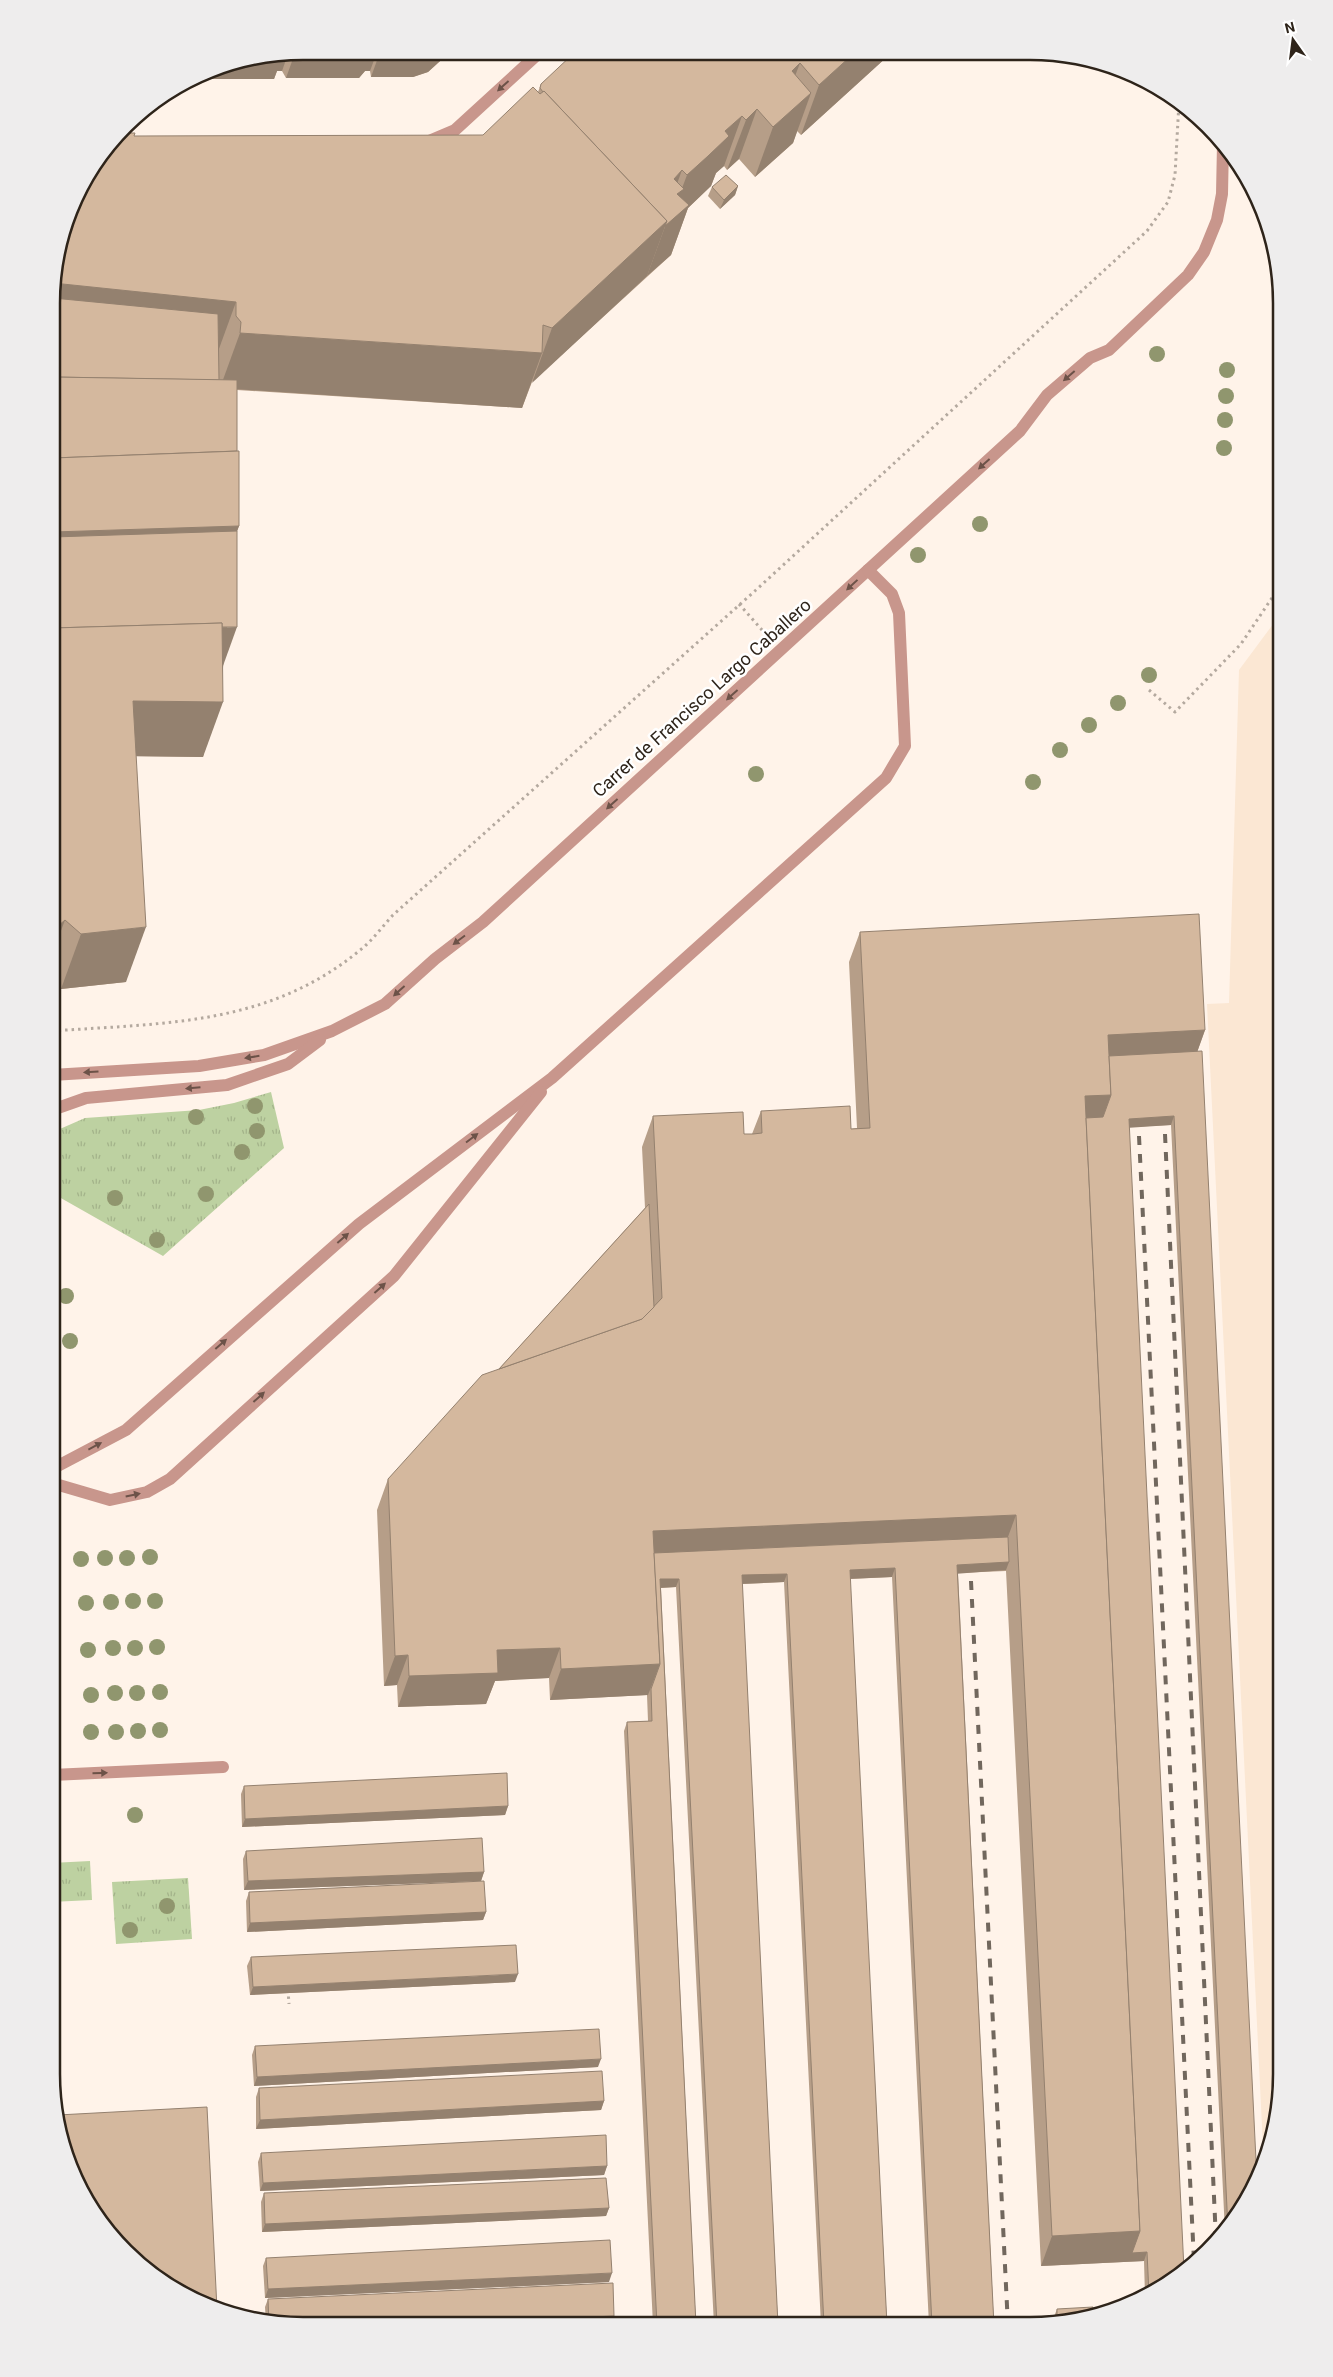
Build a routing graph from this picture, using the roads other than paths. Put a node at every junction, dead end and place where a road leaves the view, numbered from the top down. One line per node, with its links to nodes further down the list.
1 (531, 60): 2 (street, one-way to 2)
2 (412, 144)
3 (1223, 155): 4 (street, Carrer de Francisco Largo Caballero, one-way to 4)
4 (868, 570): 5 (street, Carrer de Francisco Largo Caballero, one-way to 5); 7 (street)
5 (332, 1031): 6 (street, Carrer de Francisco Largo Caballero, one-way to 6); 8 (street, one-way to 8)
6 (60, 1073)
7 (552, 1078): 9 (street, one-way to 7); 10 (street, one-way to 7)
8 (60, 1107)
9 (60, 1465)
10 (60, 1485)
11 (223, 1767): 12 (street, one-way to 11)
12 (60, 1775)

